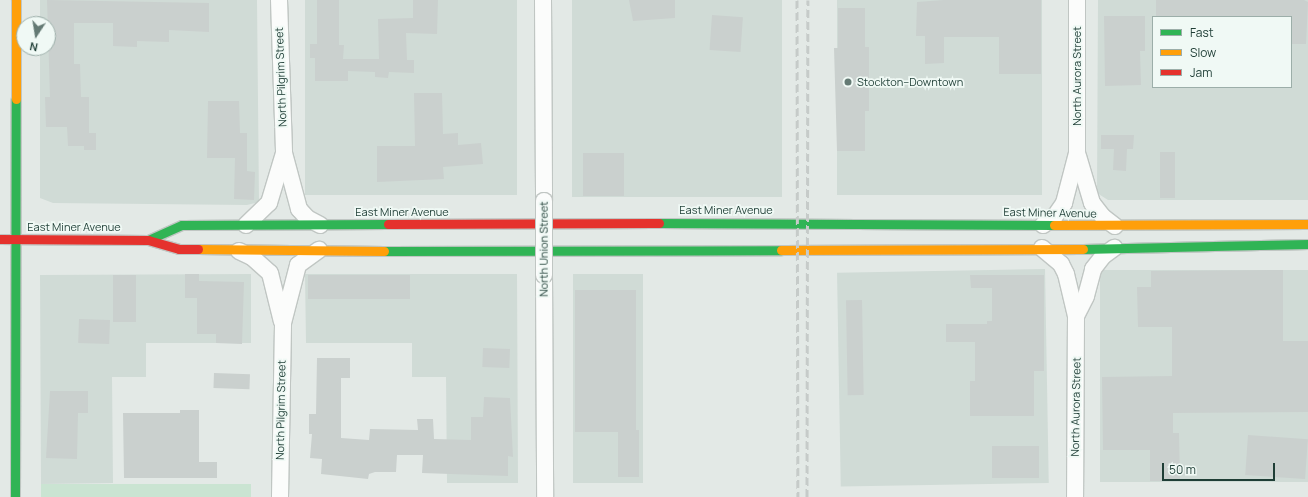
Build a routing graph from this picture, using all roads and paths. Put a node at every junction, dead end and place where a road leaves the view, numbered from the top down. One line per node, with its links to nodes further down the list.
1 (16, 0): 13 (main road)
2 (279, 0): 5 (street, North Pilgrim Street)
3 (543, 0): 24 (street, North Union Street, bridge)
4 (1077, 0): 6 (street, North Aurora Street)
5 (284, 153): 8 (street, North Pilgrim Street); 9 (street, North Pilgrim Street)
6 (1077, 153): 10 (street, North Aurora Street); 11 (street, North Aurora Street)
7 (1308, 224): 11 (main road, East Miner Avenue)
8 (246, 225): 9 (main road, East Miner Avenue); 14 (main road, East Miner Avenue)
9 (320, 225): 10 (main road, East Miner Avenue)
10 (1043, 225): 11 (main road, East Miner Avenue)
11 (1116, 226)
12 (0, 239): 13 (main road, East Miner Avenue)
13 (14, 239): 14 (main road, East Miner Avenue); 22 (main road)
14 (148, 240): 18 (main road, East Miner Avenue)
15 (1308, 244): 17 (main road, East Miner Avenue)
16 (1042, 248): 17 (main road, East Miner Avenue); 19 (main road, East Miner Avenue); 20 (street, North Aurora Street)
17 (1114, 248): 20 (street, North Aurora Street)
18 (238, 250): 19 (main road, East Miner Avenue); 21 (street, North Pilgrim Street)
19 (319, 250): 21 (street, North Pilgrim Street)
20 (1076, 316): 25 (street, North Aurora Street)
21 (283, 323): 23 (street, North Pilgrim Street)
22 (15, 497)
23 (280, 497)
24 (545, 497)
25 (1075, 497)

